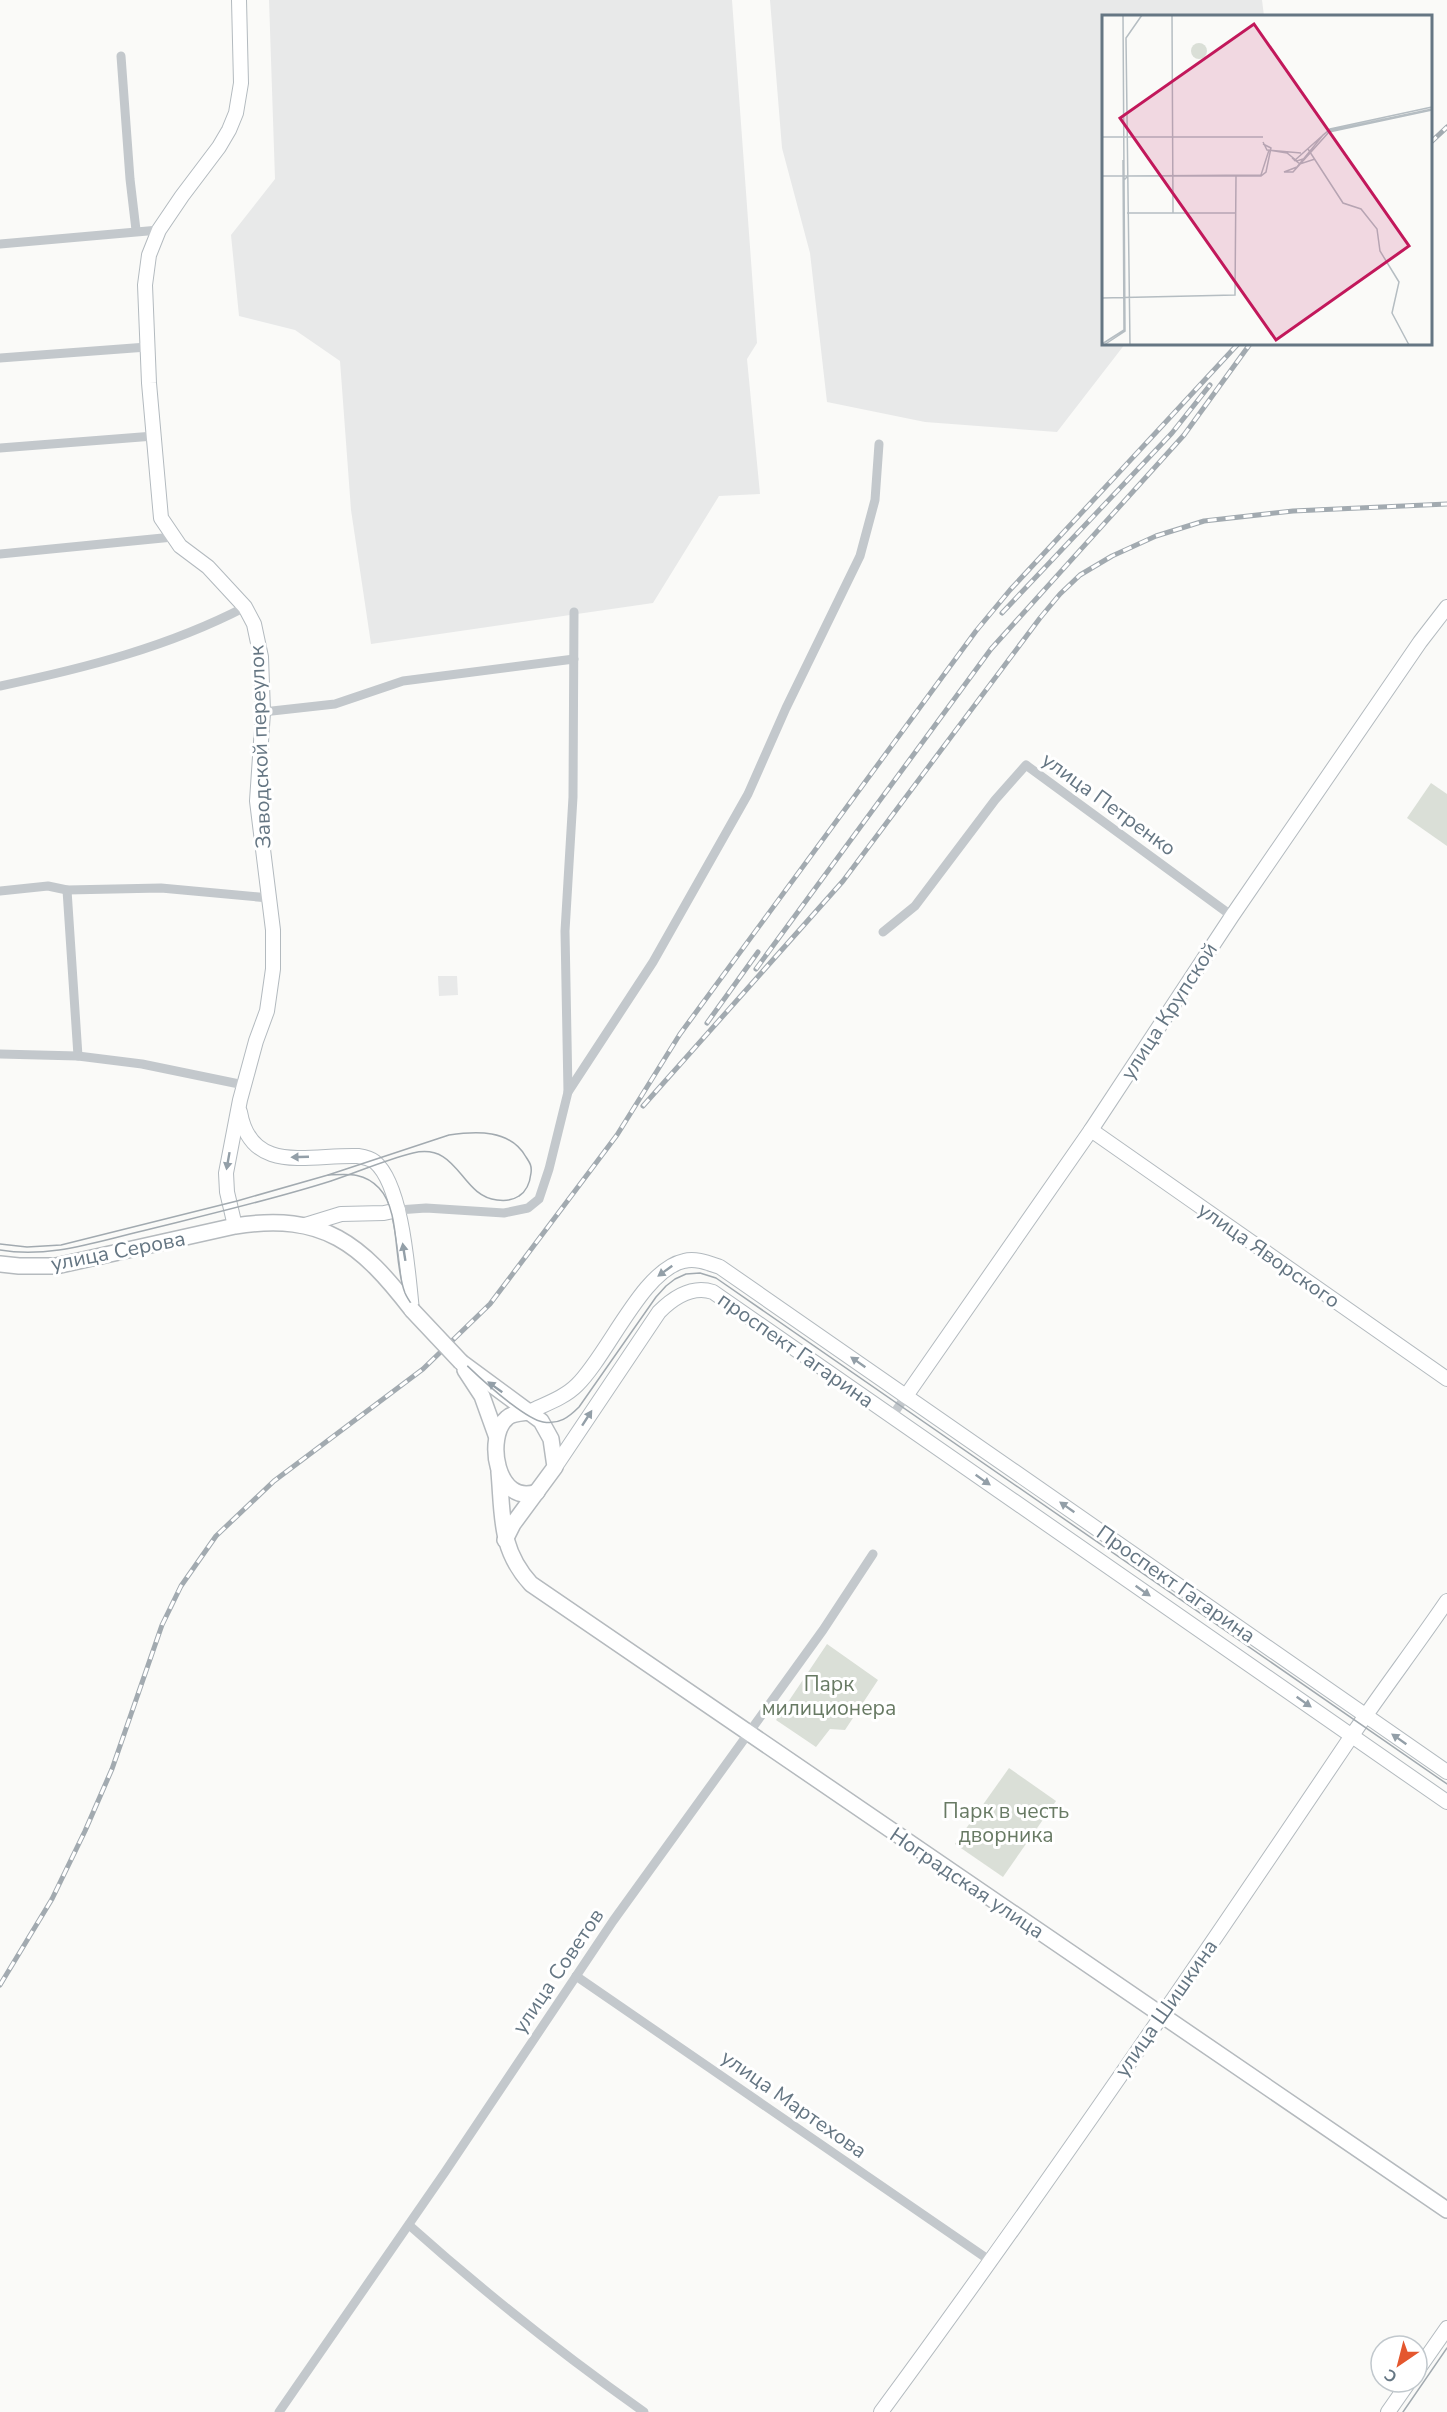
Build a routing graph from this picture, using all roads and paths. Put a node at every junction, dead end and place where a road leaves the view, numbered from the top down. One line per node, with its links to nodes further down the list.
1 (239, 0): 4 (main road, Заводской переулок)
2 (121, 56): 3 (street)
3 (136, 230): 4 (street); 5 (street)
4 (159, 230): 6 (main road, Заводской переулок)
5 (0, 243)
6 (147, 347): 7 (street); 8 (main road, Заводской переулок)
7 (0, 358)
8 (154, 436): 10 (street); 11 (main road, Заводской переулок)
9 (879, 444): 27 (street)
10 (0, 448)
11 (173, 537): 12 (street); 13 (main road, Заводской переулок)
12 (0, 554)
13 (245, 607): 17 (street); 18 (main road, Заводской переулок)
14 (1447, 607): 22 (main road, улица Крупской)
15 (574, 612): 16 (street)
16 (574, 659): 18 (street); 27 (street)
17 (0, 686)
18 (263, 712): 21 (main road, Заводской переулок)
19 (68, 890): 20 (street); 21 (street); 25 (street)
20 (0, 891)
21 (269, 897): 26 (main road, Заводской переулок)
22 (1232, 916): 23 (street, улица Петренко); 29 (main road, улица Крупской)
23 (883, 932)
24 (0, 1054): 25 (street)
25 (78, 1056): 26 (street)
26 (244, 1085): 28 (main road, Заводской переулок)
27 (568, 1092): 30 (street)
28 (239, 1104): 30 (main road, one-way to 28); 31 (main road, Заводской переулок, one-way to 31)
29 (1091, 1130): 36 (main road, улица Яворского); 37 (main road, улица Крупской)
30 (398, 1210): 32 (main road); 34 (main road, one-way to 30)
31 (235, 1226): 32 (main road, улица Серова); 33 (main road, улица Серова)
32 (302, 1227): 34 (main road, улица Серова)
33 (0, 1264)
34 (412, 1310): 35 (main road, улица Серова, bridge)
35 (461, 1362): 38 (main road, one-way to 35); 40 (main road)
36 (1447, 1379)
37 (906, 1396): 38 (main road, проспект Гагарина, one-way to 38); 39 (street, улица Крупской); 48 (main road, Проспект Гагарина, one-way to 37)
38 (529, 1412): 40 (main road); 42 (main road)
39 (892, 1416): 41 (main road, проспект Гагарина); 42 (main road, проспект Гагарина, one-way to 39)
40 (496, 1435): 43 (main road)
41 (935, 1447): 50 (main road, Проспект Гагарина, one-way to 50)
42 (555, 1467): 44 (main road)
43 (499, 1472): 44 (main road); 45 (main road, Ноградская улица)
44 (537, 1492): 45 (main road)
45 (505, 1540): 49 (main road, Ноградская улица)
46 (873, 1554): 49 (street, улица Советов)
47 (1447, 1600): 48 (main road, улица Шишкина)
48 (1365, 1716): 50 (main road, улица Шишкина); 51 (main road, Проспект Гагарина, one-way to 48)
49 (747, 1733): 53 (street, улица Советов); 54 (main road, Ноградская улица)
50 (1352, 1736): 52 (main road, Проспект Гагарина); 54 (main road, улица Шишкина)
51 (1447, 1772)
52 (1447, 1802)
53 (576, 1976): 56 (street, улица Советов); 57 (street, улица Мартехова)
54 (1161, 2015): 55 (main road, Ноградская улица); 57 (main road, улица Шишкина)
55 (1447, 2210)
56 (409, 2225): 61 (street, улица Советов); 62 (street)
57 (992, 2262): 63 (main road, улица Шишкина)
58 (1447, 2328): 59 (main road)
59 (1429, 2354)
60 (1401, 2394): 64 (main road)
61 (279, 2412)
62 (644, 2412)
63 (881, 2412)
64 (1389, 2412)

